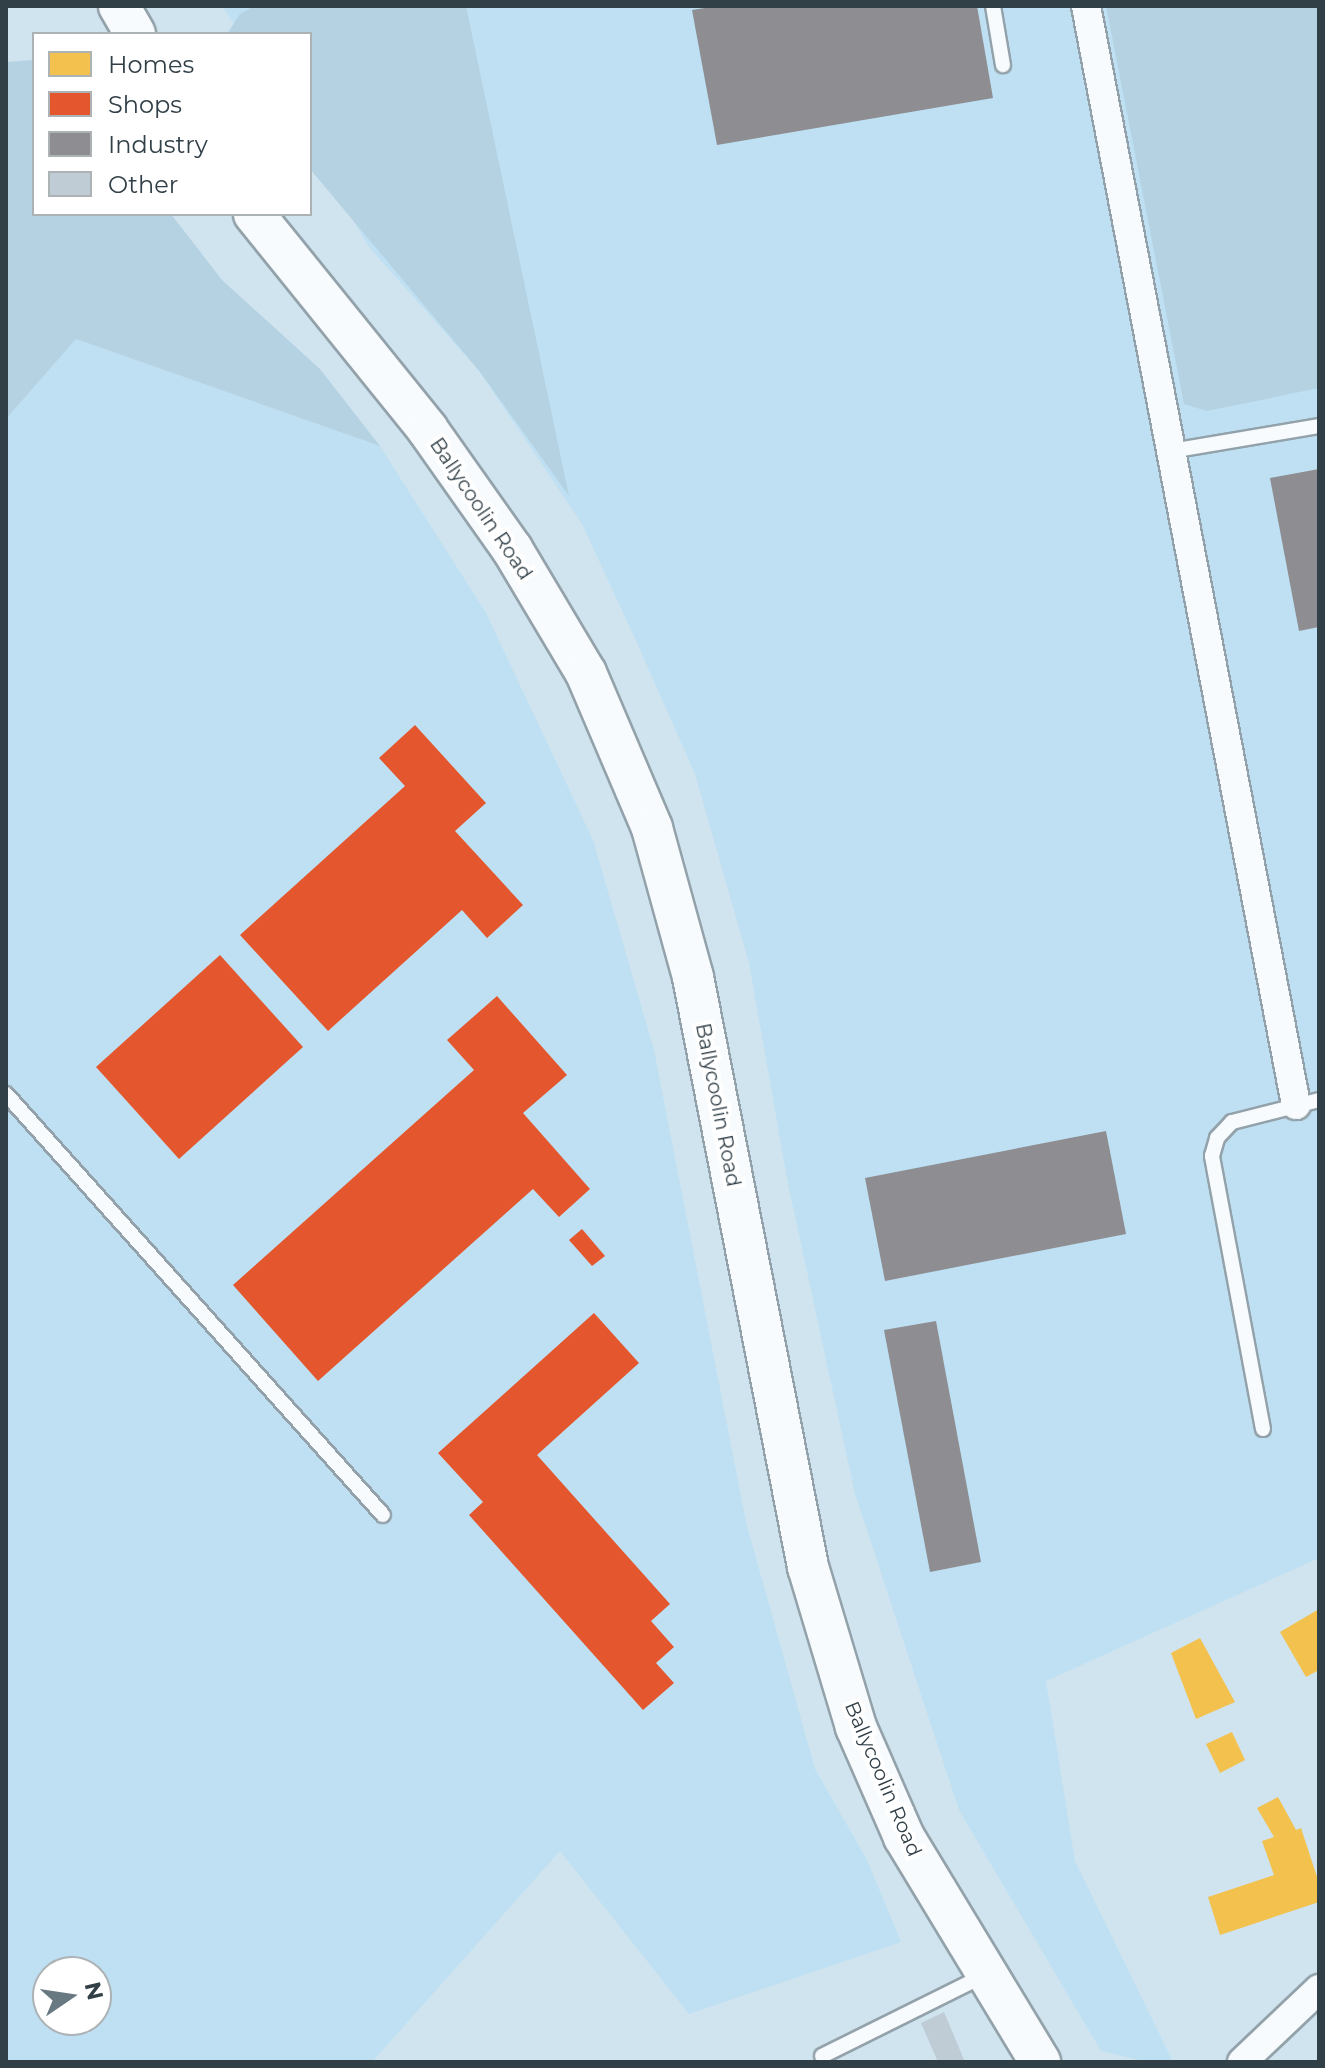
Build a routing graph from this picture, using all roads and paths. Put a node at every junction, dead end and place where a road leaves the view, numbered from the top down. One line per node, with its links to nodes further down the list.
1 (119, 6): 4 (street)
2 (993, 6): 5 (lane)
3 (1086, 6): 8 (street)
4 (134, 32)
5 (1003, 65)
6 (256, 216): 13 (street, Ballycoolin Road)
7 (1319, 426): 8 (lane)
8 (1171, 451): 10 (street)
9 (6, 1094): 12 (lane)
10 (1307, 1103): 11 (lane)
11 (1263, 1429)
12 (383, 1515)
13 (985, 1976): 15 (lane); 16 (street, Ballycoolin Road)
14 (1319, 1989): 17 (street)
15 (822, 2056)
16 (1040, 2062)
17 (1242, 2062)

